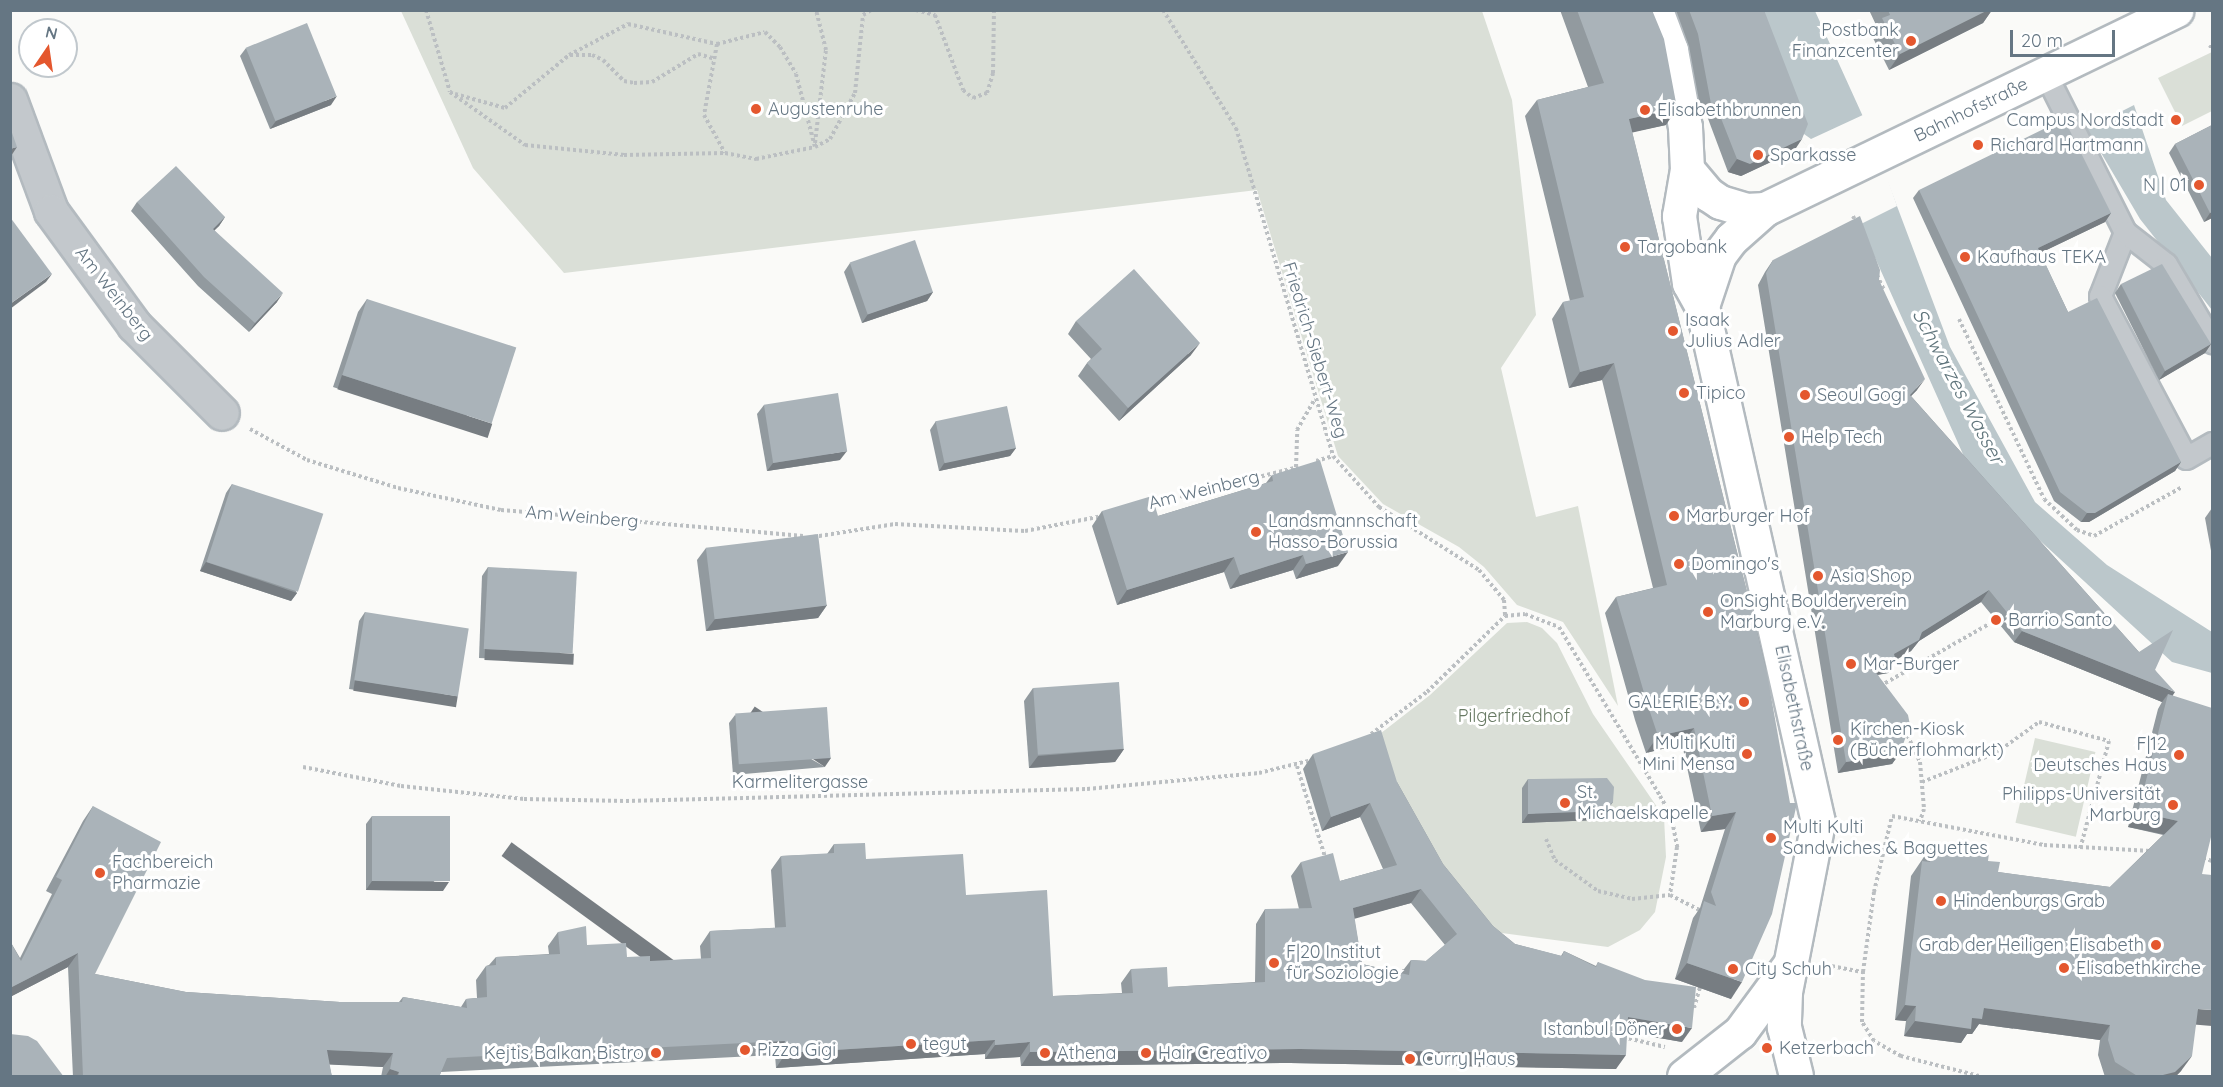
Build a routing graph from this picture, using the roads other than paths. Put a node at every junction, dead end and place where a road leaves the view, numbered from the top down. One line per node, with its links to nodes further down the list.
1 (1656, 10): 5 (main road, Elisabethstraße)
2 (2176, 10): 3 (main road, Bahnhofstraße)
3 (2045, 74): 6 (main road, Bahnhofstraße); 7 (lane)
4 (10, 100): 10 (street, Am Weinberg)
5 (1687, 169): 6 (main road, Bahnhofstraße); 8 (main road, Elisabethstraße)
6 (1766, 209): 8 (main road, Bahnhofstraße)
7 (2125, 232): 9 (lane); 11 (lane)
8 (1702, 306): 12 (main road, Elisabethstraße)
9 (2212, 342)
10 (222, 413)
11 (2212, 443)
12 (1808, 962): 13 (main road); 14 (main road, Elisabethstraße)
13 (1680, 1063)
14 (1796, 1077)

